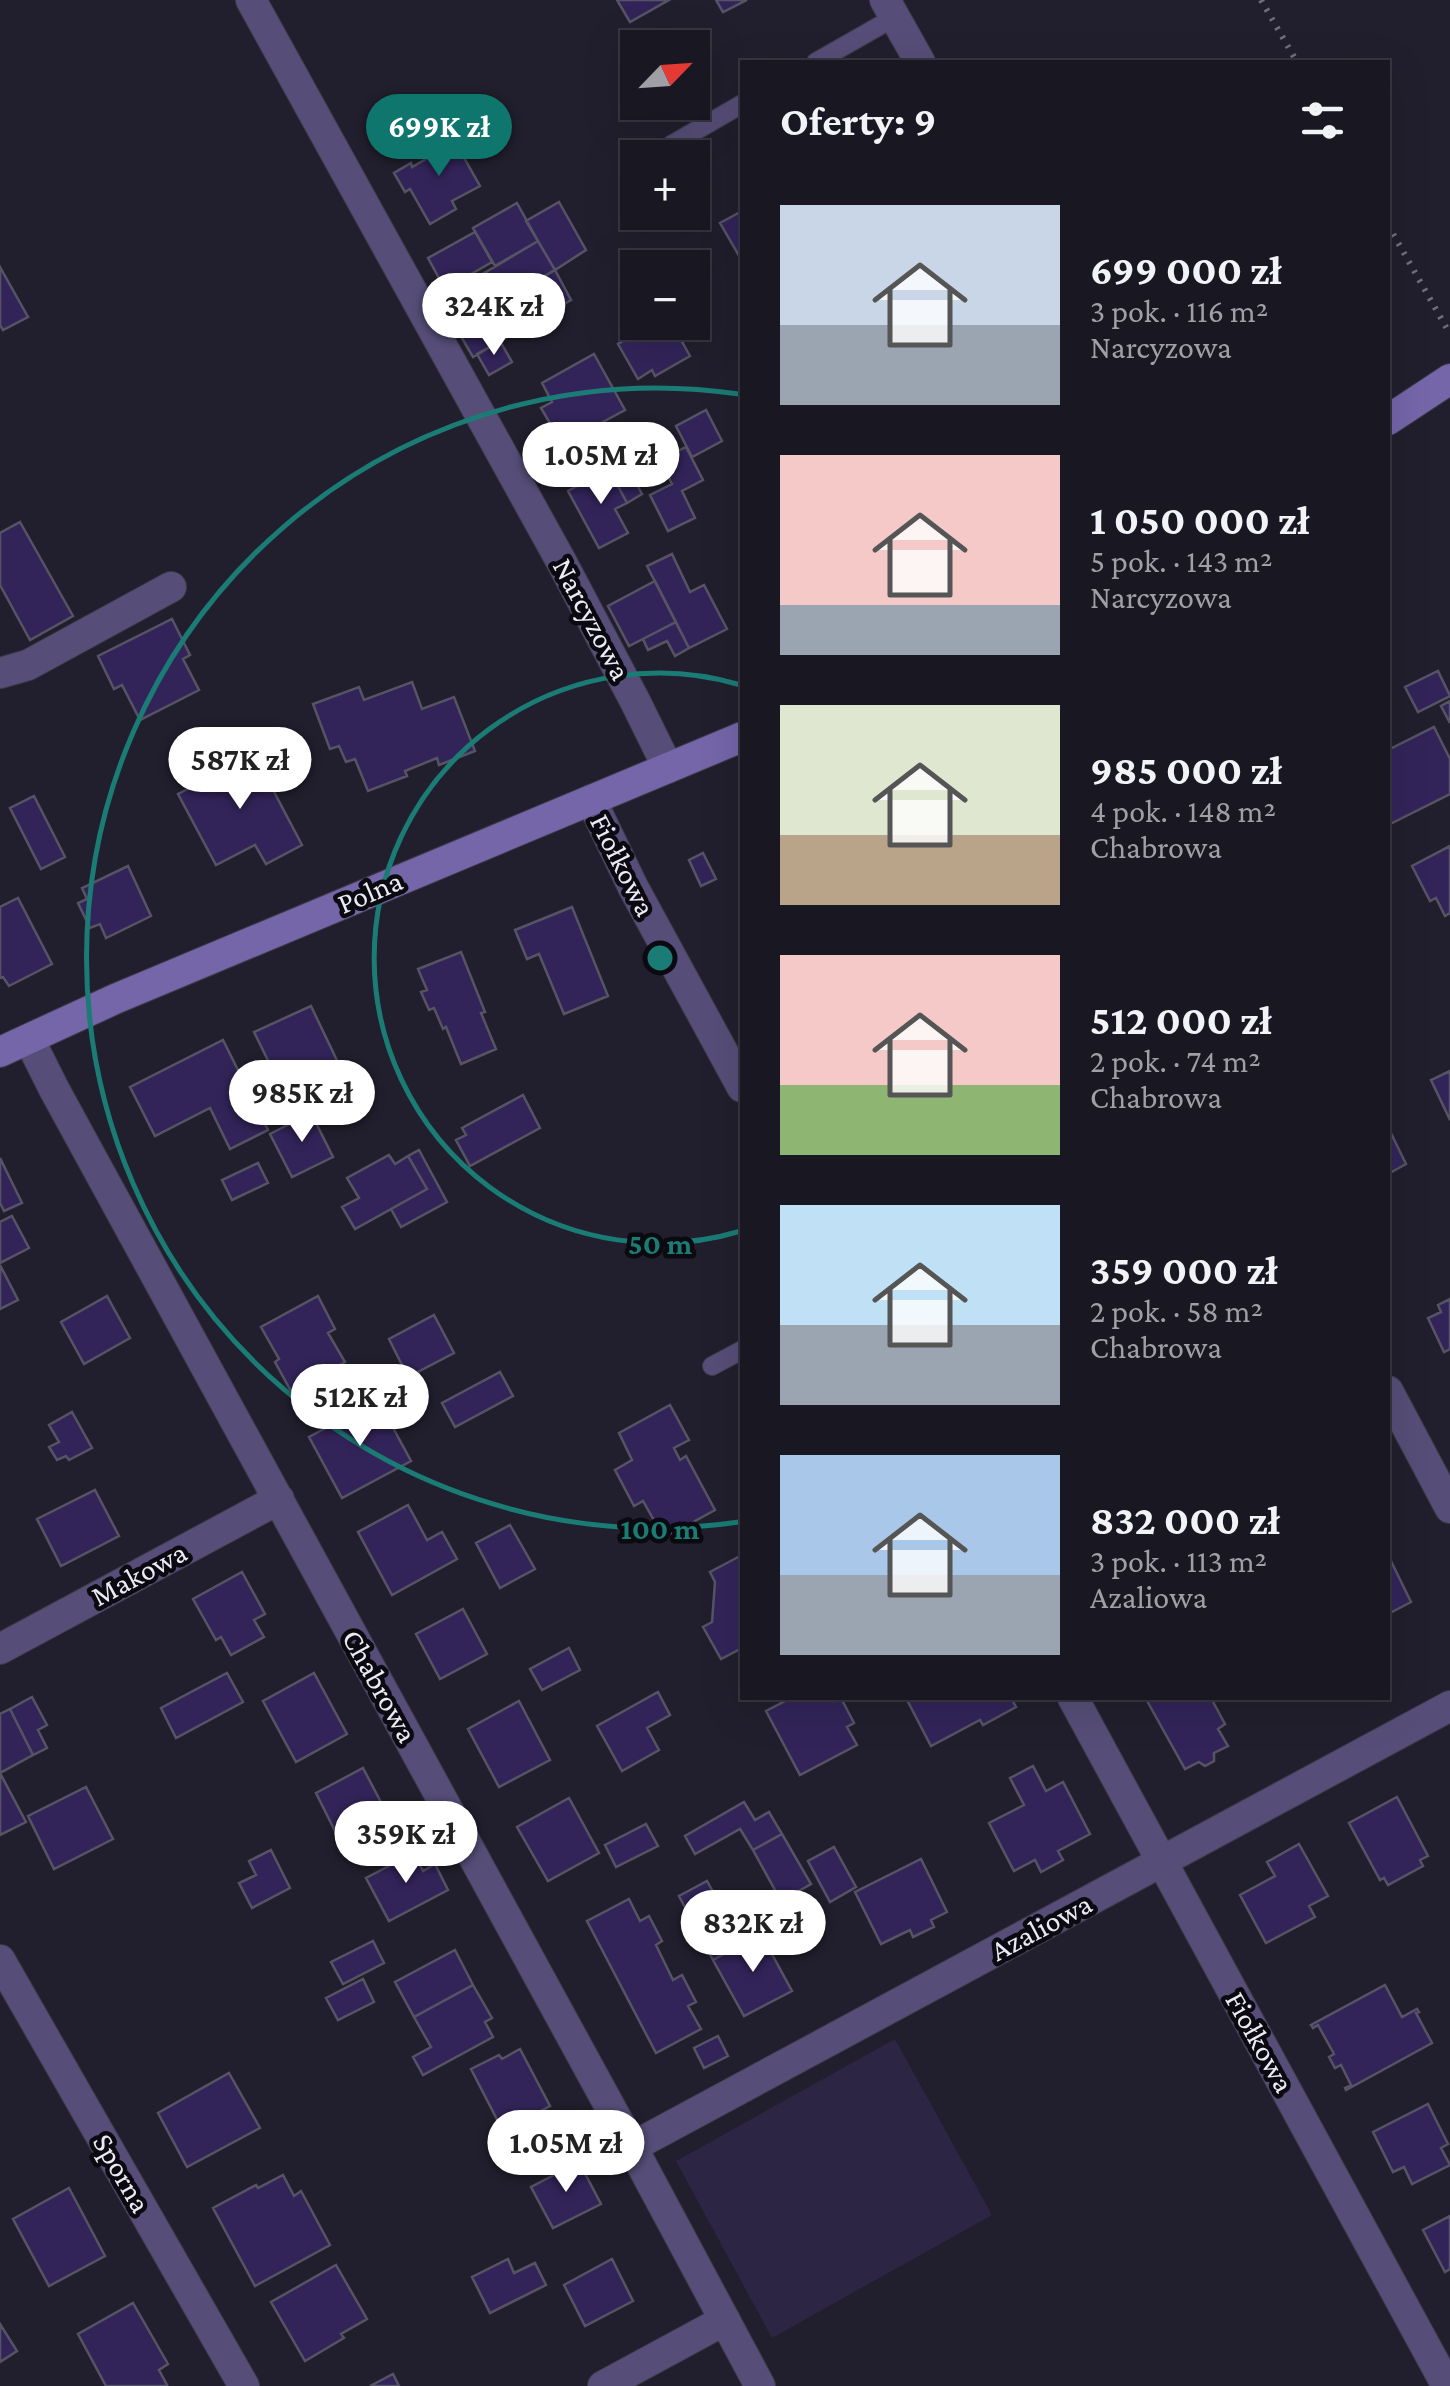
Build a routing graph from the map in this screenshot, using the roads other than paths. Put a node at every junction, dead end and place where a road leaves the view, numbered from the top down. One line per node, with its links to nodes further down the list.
1 (251, 0): 12 (street, Narcyzowa)
2 (890, 9): 3 (lane); 4 (street)
3 (819, 60)
4 (919, 60)
5 (740, 105): 6 (lane)
6 (680, 140)
7 (1450, 379): 8 (street)
8 (1390, 419)
9 (171, 587): 10 (street)
10 (0, 672)
11 (740, 739): 12 (street, Polna)
12 (668, 768): 13 (street, Polna)
13 (590, 800): 14 (street, Polna); 16 (street, Fiołkowa)
14 (29, 1039): 15 (street, Polna); 20 (street, Chabrowa)
15 (0, 1052)
16 (740, 1083)
17 (740, 1351): 18 (lane)
18 (712, 1366)
19 (1390, 1395): 21 (street)
20 (278, 1499): 22 (street, Makowa); 27 (street, Chabrowa)
21 (1450, 1508)
22 (0, 1649)
23 (1074, 1700): 25 (street, Fiołkowa)
24 (1450, 1706): 25 (street, Azaliowa)
25 (1162, 1862): 27 (street, Azaliowa); 32 (street, Fiołkowa)
26 (0, 1960): 29 (street, Sporna)
27 (632, 2147): 28 (street, Chabrowa)
28 (725, 2320): 30 (street); 31 (street, Chabrowa)
29 (244, 2386)
30 (603, 2386)
31 (760, 2386)
32 (1447, 2386)

